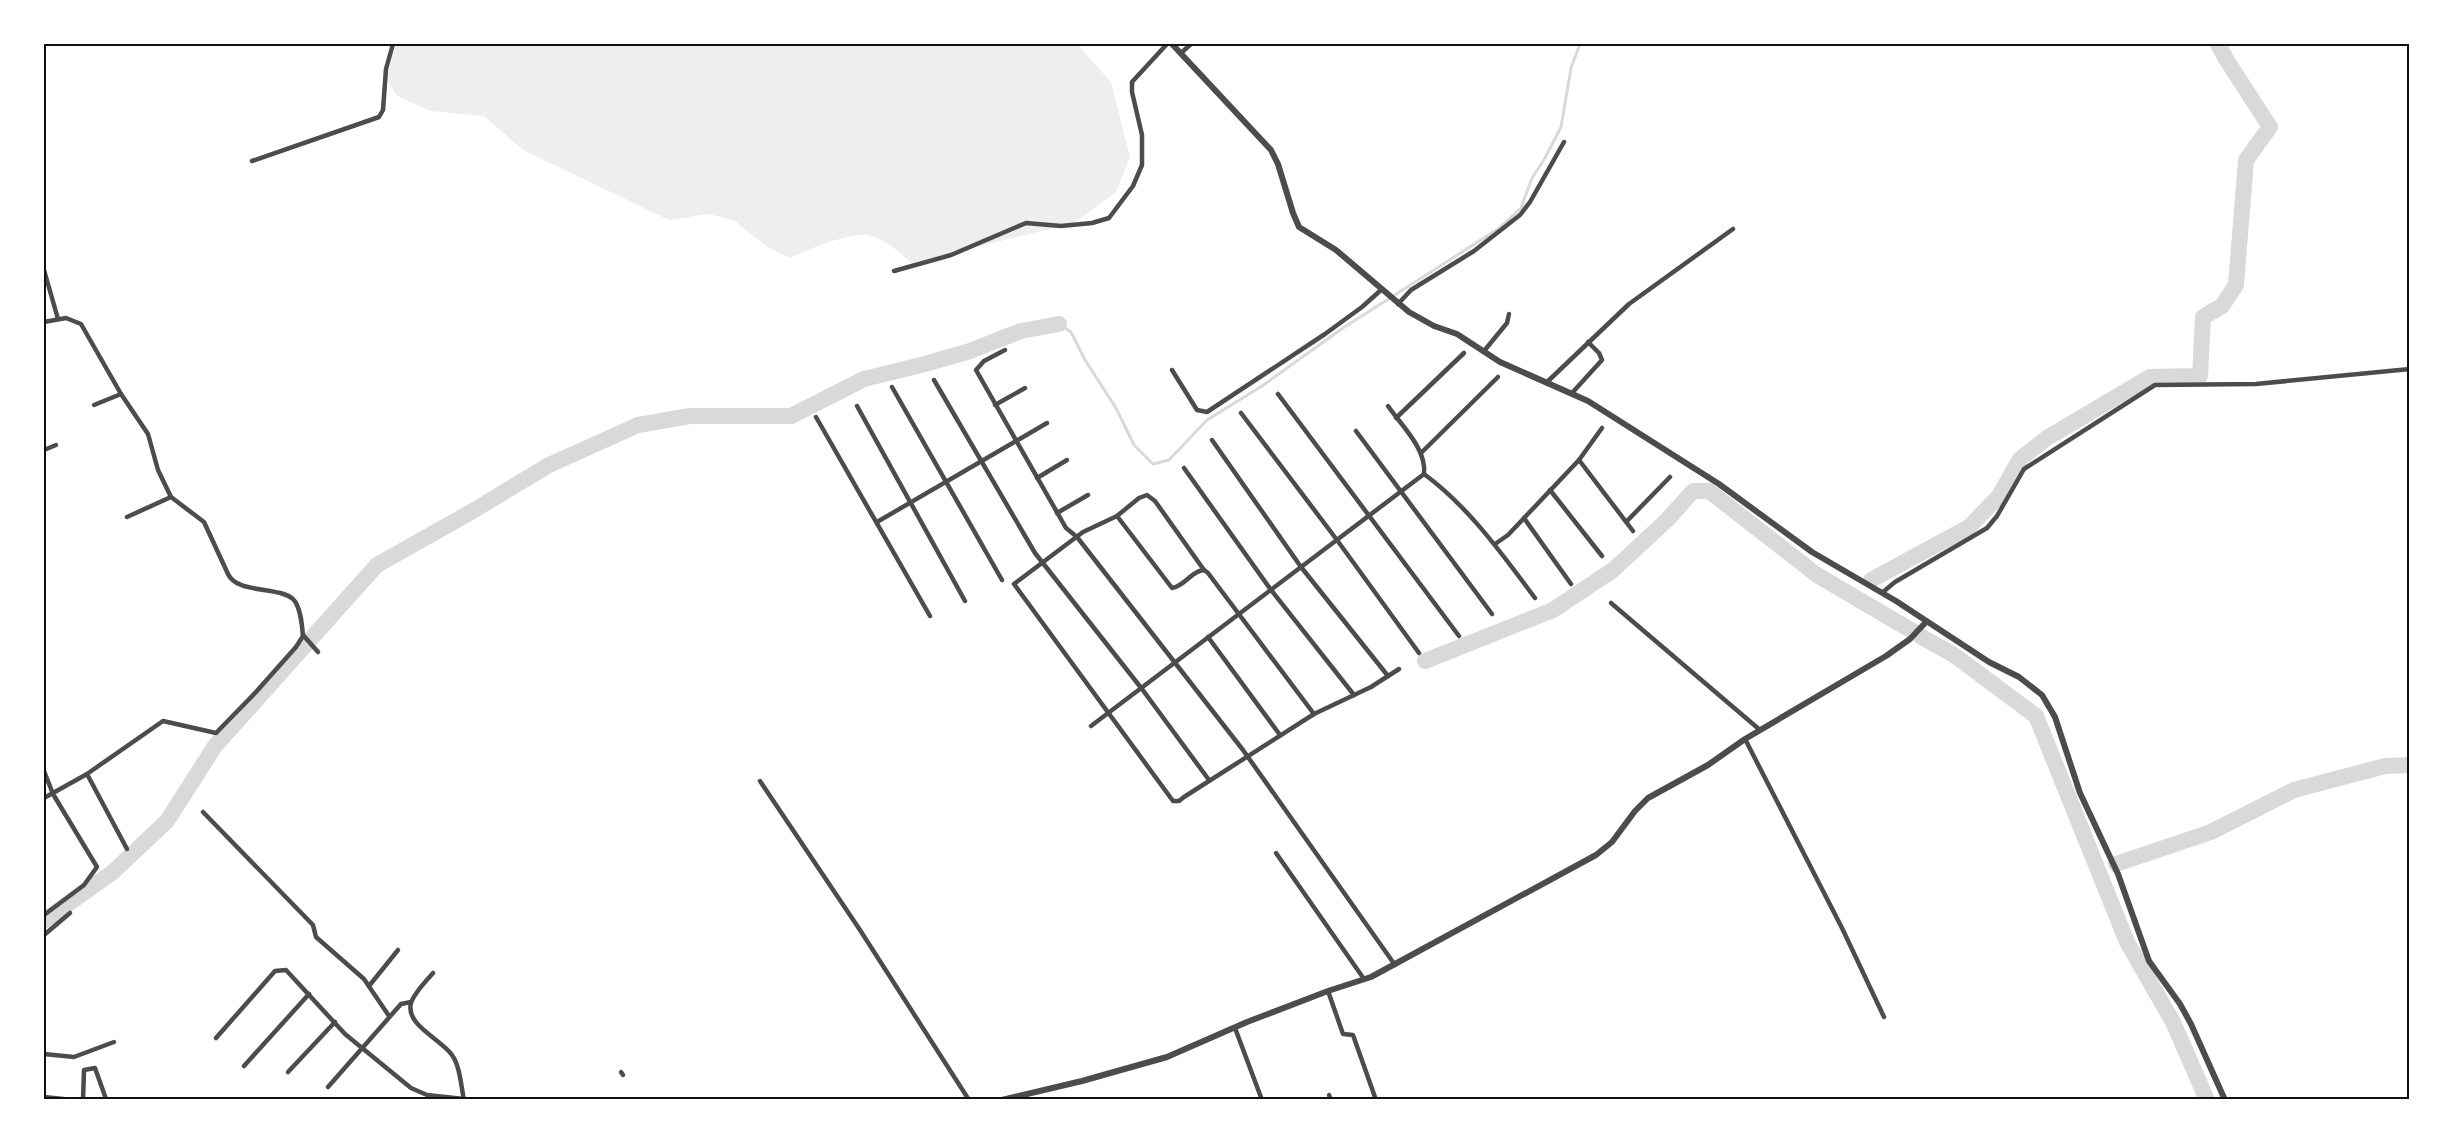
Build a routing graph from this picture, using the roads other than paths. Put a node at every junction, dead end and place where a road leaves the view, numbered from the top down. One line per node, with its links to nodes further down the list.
1 (393, 44): 7 (street)
2 (1167, 44): 10 (street)
3 (1172, 44): 5 (street)
4 (1191, 44): 5 (street)
5 (1181, 53): 11 (street)
6 (1564, 142): 12 (street)
7 (252, 161)
8 (1733, 229): 16 (street)
9 (44, 270): 14 (street)
10 (894, 271)
11 (1381, 290): 12 (street); 21 (street)
12 (1397, 303): 18 (street)
13 (1509, 314): 18 (street)
14 (58, 319): 15 (street); 29 (street)
15 (44, 322)
16 (1588, 342): 24 (street); 28 (street)
17 (1005, 350): 31 (street)
18 (1484, 351): 24 (street)
19 (1464, 353): 36 (street)
20 (2409, 369): 76 (street)
21 (1172, 370)
22 (1498, 377): 44 (street)
23 (934, 380): 47 (street)
24 (1546, 383): 28 (street)
25 (892, 387): 52 (street)
26 (1025, 388): 31 (street)
27 (1278, 393): 60 (street)
28 (1572, 393): 76 (street)
29 (121, 394): 30 (street); 56 (street)
30 (94, 405)
31 (995, 405): 41 (street)
32 (857, 406): 57 (street)
33 (1388, 406): 36 (street)
34 (1241, 414): 67 (street)
35 (816, 417): 64 (street)
36 (1396, 418): 44 (street)
37 (1047, 423): 41 (street)
38 (1602, 428): 46 (street)
39 (1356, 431): 53 (street)
40 (1212, 440): 71 (street)
41 (1016, 443): 47 (street); 51 (street)
42 (56, 444): 43 (street)
43 (44, 450)
44 (1422, 453): 49 (street)
45 (1067, 460): 51 (street)
46 (1579, 460): 54 (street); 63 (street)
47 (982, 463): 52 (street); 70 (street)
48 (1184, 468): 75 (street)
49 (1424, 474): 53 (street); 68 (street)
50 (1670, 477): 63 (street)
51 (1037, 478): 58 (street)
52 (947, 483): 57 (street); 73 (street)
53 (1402, 490): 60 (street); 81 (street)
54 (1550, 490): 62 (street); 69 (street)
55 (1088, 495): 58 (street)
56 (171, 497): 61 (street); 85 (street)
57 (910, 503): 64 (street); 78 (street)
58 (1058, 513): 66 (street)
59 (1117, 516): 66 (street); 72 (street); 72 (street)
60 (1368, 516): 67 (street); 84 (street)
61 (127, 517)
62 (1524, 518): 68 (street); 74 (street)
63 (1627, 521): 65 (street)
64 (877, 522): 82 (street)
65 (1633, 531)
66 (1077, 537): 70 (street); 89 (street)
67 (1337, 540): 71 (street); 88 (street)
68 (1495, 544): 77 (street)
69 (1602, 556)
70 (1043, 561): 92 (street); 94 (street)
71 (1301, 567): 75 (street); 91 (street)
72 (1204, 570): 80 (street)
73 (1002, 580)
74 (1571, 584)
75 (1271, 590): 80 (street); 93 (street)
76 (1883, 592): 83 (street)
77 (1535, 598)
78 (965, 601)
79 (1611, 603): 97 (street)
80 (1240, 614): 86 (street); 95 (street)
81 (1492, 614)
82 (930, 616)
83 (1926, 622): 97 (street); 142 (street)
84 (1459, 636)
85 (304, 637): 87 (street); 102 (street)
86 (1208, 638): 89 (street); 98 (street)
87 (318, 651)
88 (1419, 653)
89 (1174, 664): 92 (street); 100 (street)
90 (1399, 669): 91 (street)
91 (1388, 676): 93 (street)
92 (1142, 688): 94 (street); 103 (street)
93 (1354, 695): 95 (street)
94 (1109, 713): 96 (street); 103 (street)
95 (1314, 714): 98 (street)
96 (1091, 726)
97 (1760, 730): 99 (street)
98 (1280, 735): 100 (street)
99 (1745, 739): 114 (street); 122 (street)
100 (1247, 756): 103 (street); 114 (street)
101 (44, 771): 105 (street)
102 (87, 774): 105 (street); 108 (street)
103 (1209, 780)
104 (760, 781): 138 (street)
105 (53, 794): 106 (street); 111 (street)
106 (44, 798)
107 (203, 812): 117 (street)
108 (127, 849)
109 (1276, 854): 116 (street)
110 (70, 913): 112 (street)
111 (44, 915)
112 (44, 935)
113 (398, 950): 117 (street)
114 (1395, 966): 116 (street)
115 (433, 973): 120 (street)
116 (1364, 979): 118 (street)
117 (369, 986): 121 (street)
118 (1328, 991): 124 (street); 141 (street)
119 (309, 994): 123 (street); 125 (street); 129 (street)
120 (411, 1002): 121 (street); 134 (street)
121 (390, 1016): 127 (street)
122 (1884, 1017)
123 (335, 1022): 127 (street); 130 (street)
124 (1235, 1028): 139 (street); 140 (street)
125 (216, 1038)
126 (114, 1042): 128 (street)
127 (363, 1047): 131 (street); 134 (street)
128 (44, 1054)
129 (244, 1066)
130 (288, 1072)
131 (328, 1087)
132 (44, 1097): 135 (street)
133 (106, 1099): 136 (street); 137 (street)
134 (464, 1099)
135 (73, 1100)
136 (83, 1100)
137 (101, 1100)
138 (969, 1100)
139 (1002, 1100)
140 (1262, 1100)
141 (1376, 1100)
142 (2225, 1100)

